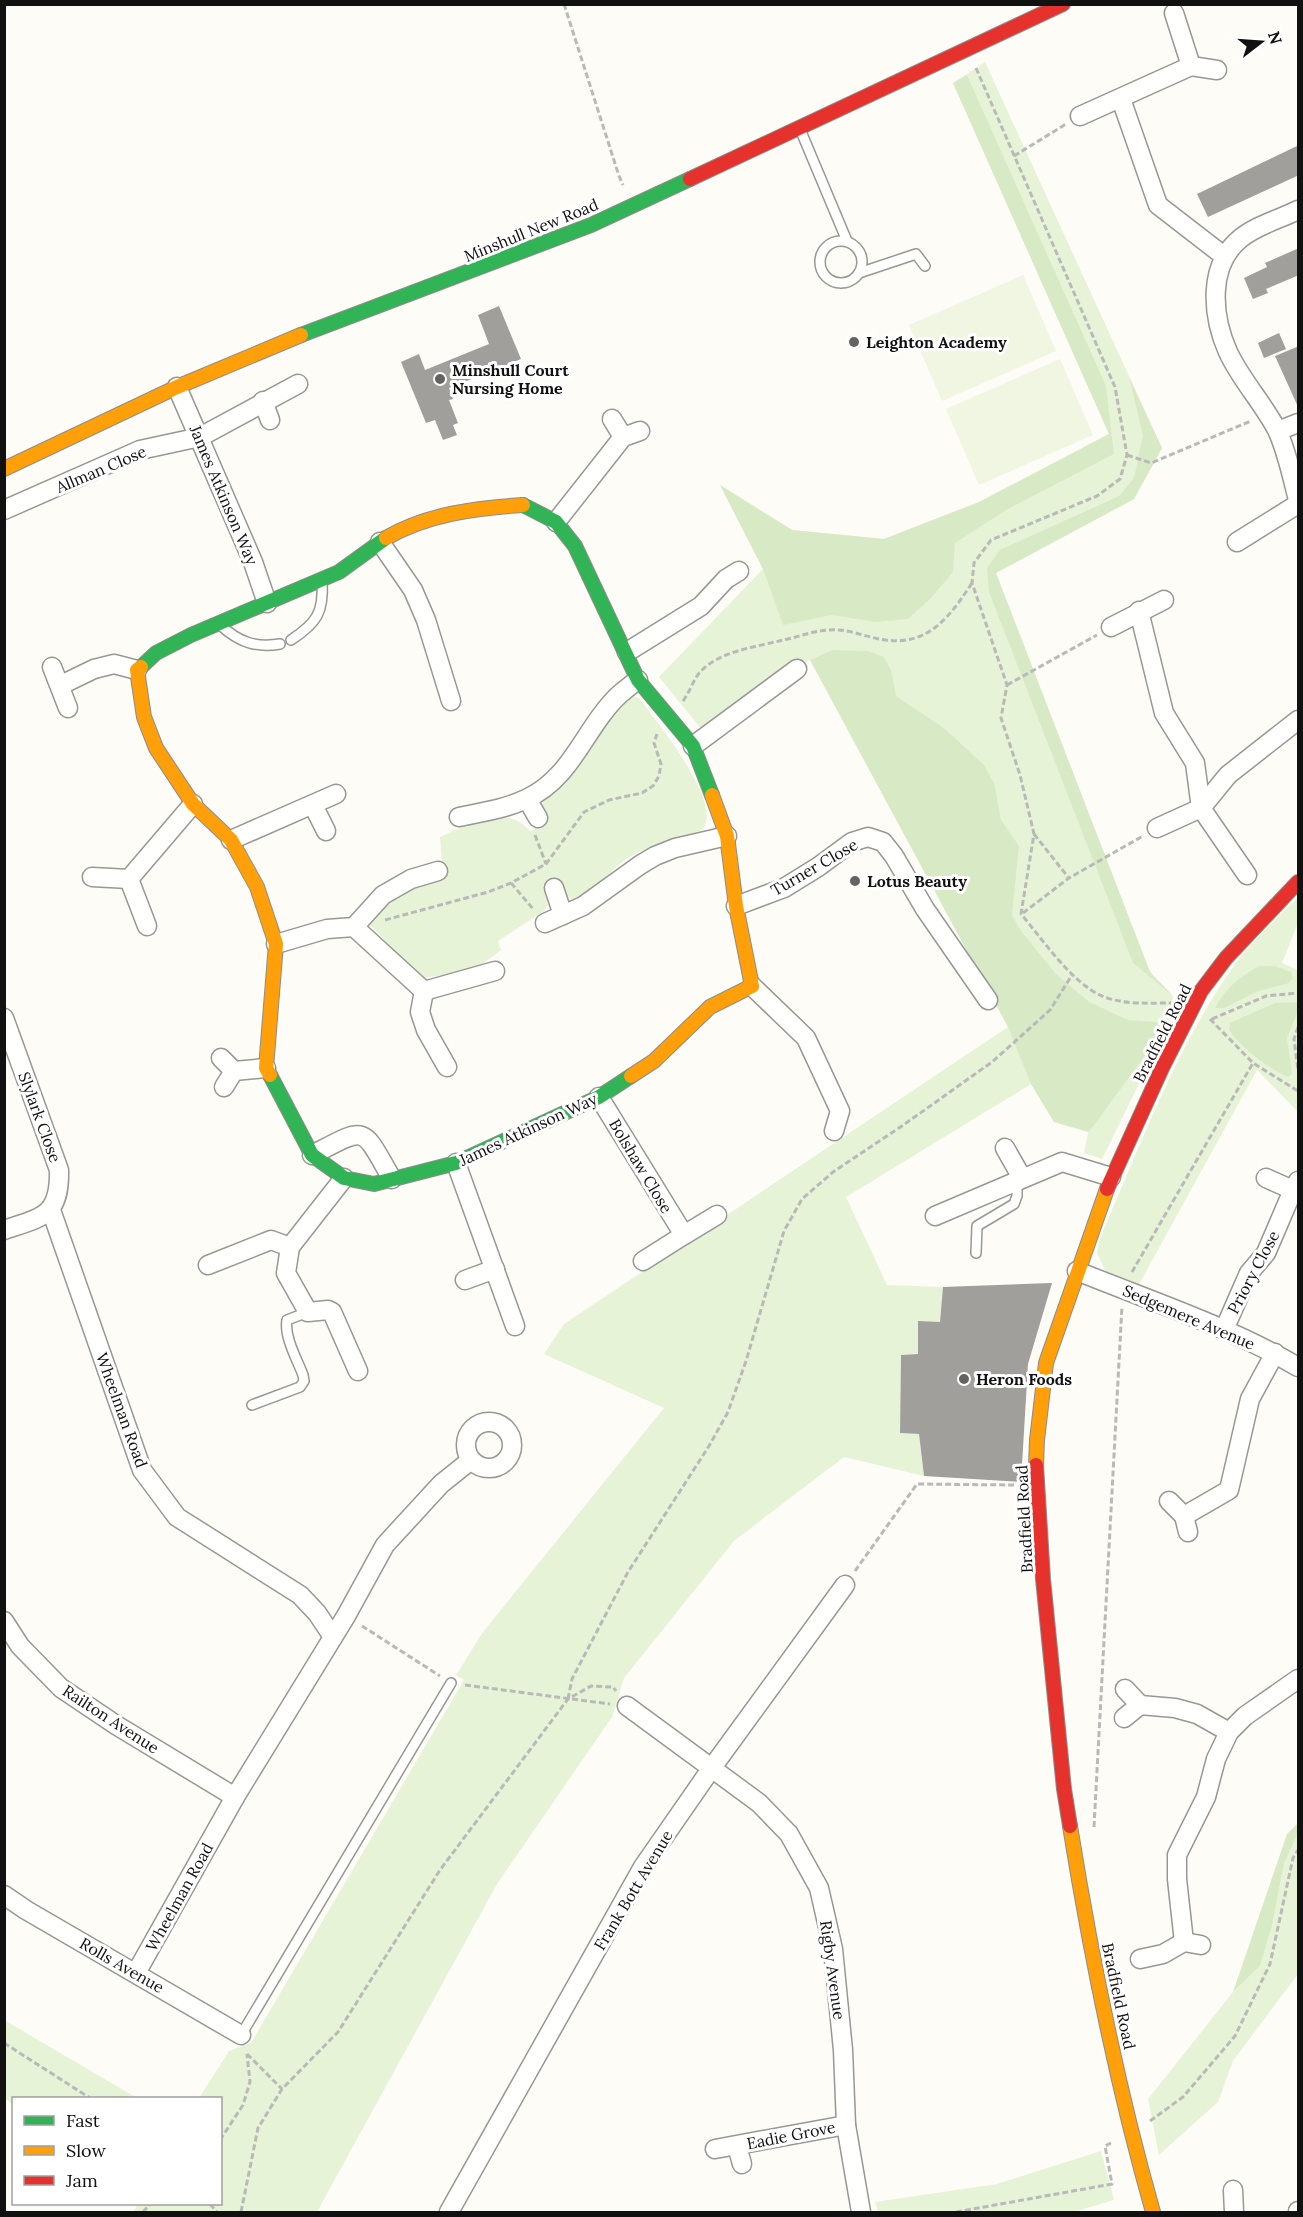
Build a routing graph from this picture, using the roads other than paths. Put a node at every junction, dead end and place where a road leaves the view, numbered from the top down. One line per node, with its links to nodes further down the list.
1 (1063, 4): 7 (street, Minshull New Road)
2 (1174, 13): 3 (street)
3 (1191, 66): 4 (street); 5 (street)
4 (1217, 70)
5 (1121, 99): 6 (street); 10 (street)
6 (1080, 116)
7 (800, 129): 9 (lane); 14 (street, Minshull New Road)
8 (1299, 210): 10 (street)
9 (847, 241): 12 (lane); 12 (lane)
10 (1224, 256): 19 (street)
11 (925, 266): 12 (lane)
12 (859, 273)
13 (298, 384): 15 (street, Allman Close)
14 (177, 387): 20 (street, James Atkinson Way); 21 (street, Minshull New Road)
15 (263, 401): 17 (street); 20 (street, Allman Close)
16 (612, 419): 24 (street)
17 (270, 420)
18 (1299, 423): 19 (street)
19 (1278, 431): 22 (street)
20 (200, 437): 23 (street, Allman Close); 30 (street, James Atkinson Way)
21 (4, 469)
22 (1299, 502): 26 (street)
23 (4, 510)
24 (556, 522): 25 (street); 36 (street)
25 (380, 542): 28 (street); 42 (street)
26 (1237, 542)
27 (739, 571): 36 (street)
28 (321, 581): 30 (street); 34 (lane)
29 (1164, 600): 31 (street)
30 (267, 603): 32 (street)
31 (1139, 611): 33 (street); 50 (street)
32 (218, 624): 35 (lane); 39 (street)
33 (1111, 627)
34 (291, 640)
35 (280, 644)
36 (627, 652): 40 (street)
37 (52, 667): 41 (street)
38 (797, 669): 45 (street)
39 (137, 670): 41 (street); 48 (street)
40 (638, 680): 45 (street); 47 (street)
41 (61, 685): 43 (street)
42 (451, 701)
43 (68, 708)
44 (1299, 720): 50 (street)
45 (693, 746): 55 (street)
46 (336, 794): 49 (street)
47 (527, 799): 51 (street); 52 (street)
48 (193, 804): 56 (street); 60 (street)
49 (313, 805): 54 (street); 56 (street)
50 (1201, 808): 53 (street); 58 (street)
51 (459, 816)
52 (538, 818)
53 (1157, 828)
54 (326, 831)
55 (727, 836): 63 (street); 64 (street)
56 (231, 840): 68 (street)
57 (438, 871): 67 (street)
58 (1246, 875)
59 (92, 877): 60 (street)
60 (129, 879): 66 (street)
61 (1299, 882): 83 (street, Bradfield Road)
62 (554, 888): 64 (street)
63 (736, 906): 70 (street); 72 (street, Turner Close)
64 (563, 915): 65 (street)
65 (545, 923)
66 (147, 926)
67 (354, 927): 68 (street); 71 (street)
68 (276, 944): 77 (street)
69 (495, 971): 71 (street)
70 (752, 986): 78 (street, James Atkinson Way); 79 (street)
71 (424, 991): 76 (street)
72 (988, 999)
73 (4, 1018): 74 (street, Slylark Close)
74 (9, 1045): 89 (street, Slylark Close)
75 (221, 1058): 77 (street)
76 (447, 1067)
77 (266, 1068): 81 (street, James Atkinson Way)
78 (599, 1097): 82 (street, James Atkinson Way); 93 (street, Bolshaw Close)
79 (834, 1131)
80 (1005, 1148): 87 (street)
81 (312, 1155): 84 (street, James Atkinson Way); 86 (street)
82 (456, 1163): 86 (street, James Atkinson Way); 98 (street)
83 (1111, 1177): 87 (street); 99 (street, Bradfield Road)
84 (344, 1178): 86 (street, James Atkinson Way); 94 (street)
85 (1266, 1178): 88 (street)
86 (392, 1179)
87 (1019, 1179): 91 (street); 95 (lane)
88 (1296, 1186): 103 (street, Priory Close)
89 (51, 1210): 92 (street); 112 (street, Wheelman Road)
90 (717, 1215): 93 (street)
91 (935, 1216)
92 (4, 1230)
93 (684, 1235): 96 (street)
94 (290, 1247): 97 (street); 101 (street)
95 (976, 1253)
96 (643, 1261)
97 (208, 1265)
98 (495, 1269): 100 (street); 102 (street)
99 (1077, 1271): 103 (street, Sedgemere Avenue); 133 (street, Bradfield Road)
100 (465, 1280)
101 (308, 1312): 106 (street); 107 (lane)
102 (515, 1326)
103 (1224, 1330): 104 (street, Sedgemere Avenue)
104 (1275, 1353): 105 (street, Sedgemere Avenue); 109 (street)
105 (1299, 1367)
106 (358, 1371)
107 (252, 1405)
108 (471, 1460): 112 (street, Wheelman Road)
109 (1169, 1500)
110 (845, 1586): 120 (street, Frank Bott Avenue)
111 (4, 1621): 121 (street, Railton Avenue)
112 (333, 1637): 121 (street, Wheelman Road)
113 (1299, 1679): 119 (street)
114 (452, 1683): 125 (lane)
115 (1125, 1689): 116 (street)
116 (1140, 1705): 118 (street); 119 (street)
117 (627, 1706): 120 (street, Rigby Avenue)
118 (1124, 1718)
119 (1229, 1732): 123 (street)
120 (711, 1769): 126 (street, Rigby Avenue); 131 (street, Frank Bott Avenue)
121 (235, 1797): 124 (street, Wheelman Road)
122 (4, 1895): 124 (street, Rolls Avenue)
123 (1140, 1959)
124 (136, 1973): 125 (street, Rolls Avenue)
125 (241, 2035)
126 (846, 2125): 127 (street, Eadie Grove); 132 (street, Rigby Avenue)
127 (737, 2145): 128 (street, Eadie Grove); 129 (street, Eadie Grove)
128 (715, 2150)
129 (742, 2164)
130 (1233, 2190): 134 (street)
131 (449, 2212)
132 (861, 2212)
133 (1153, 2212)
134 (1234, 2212)

